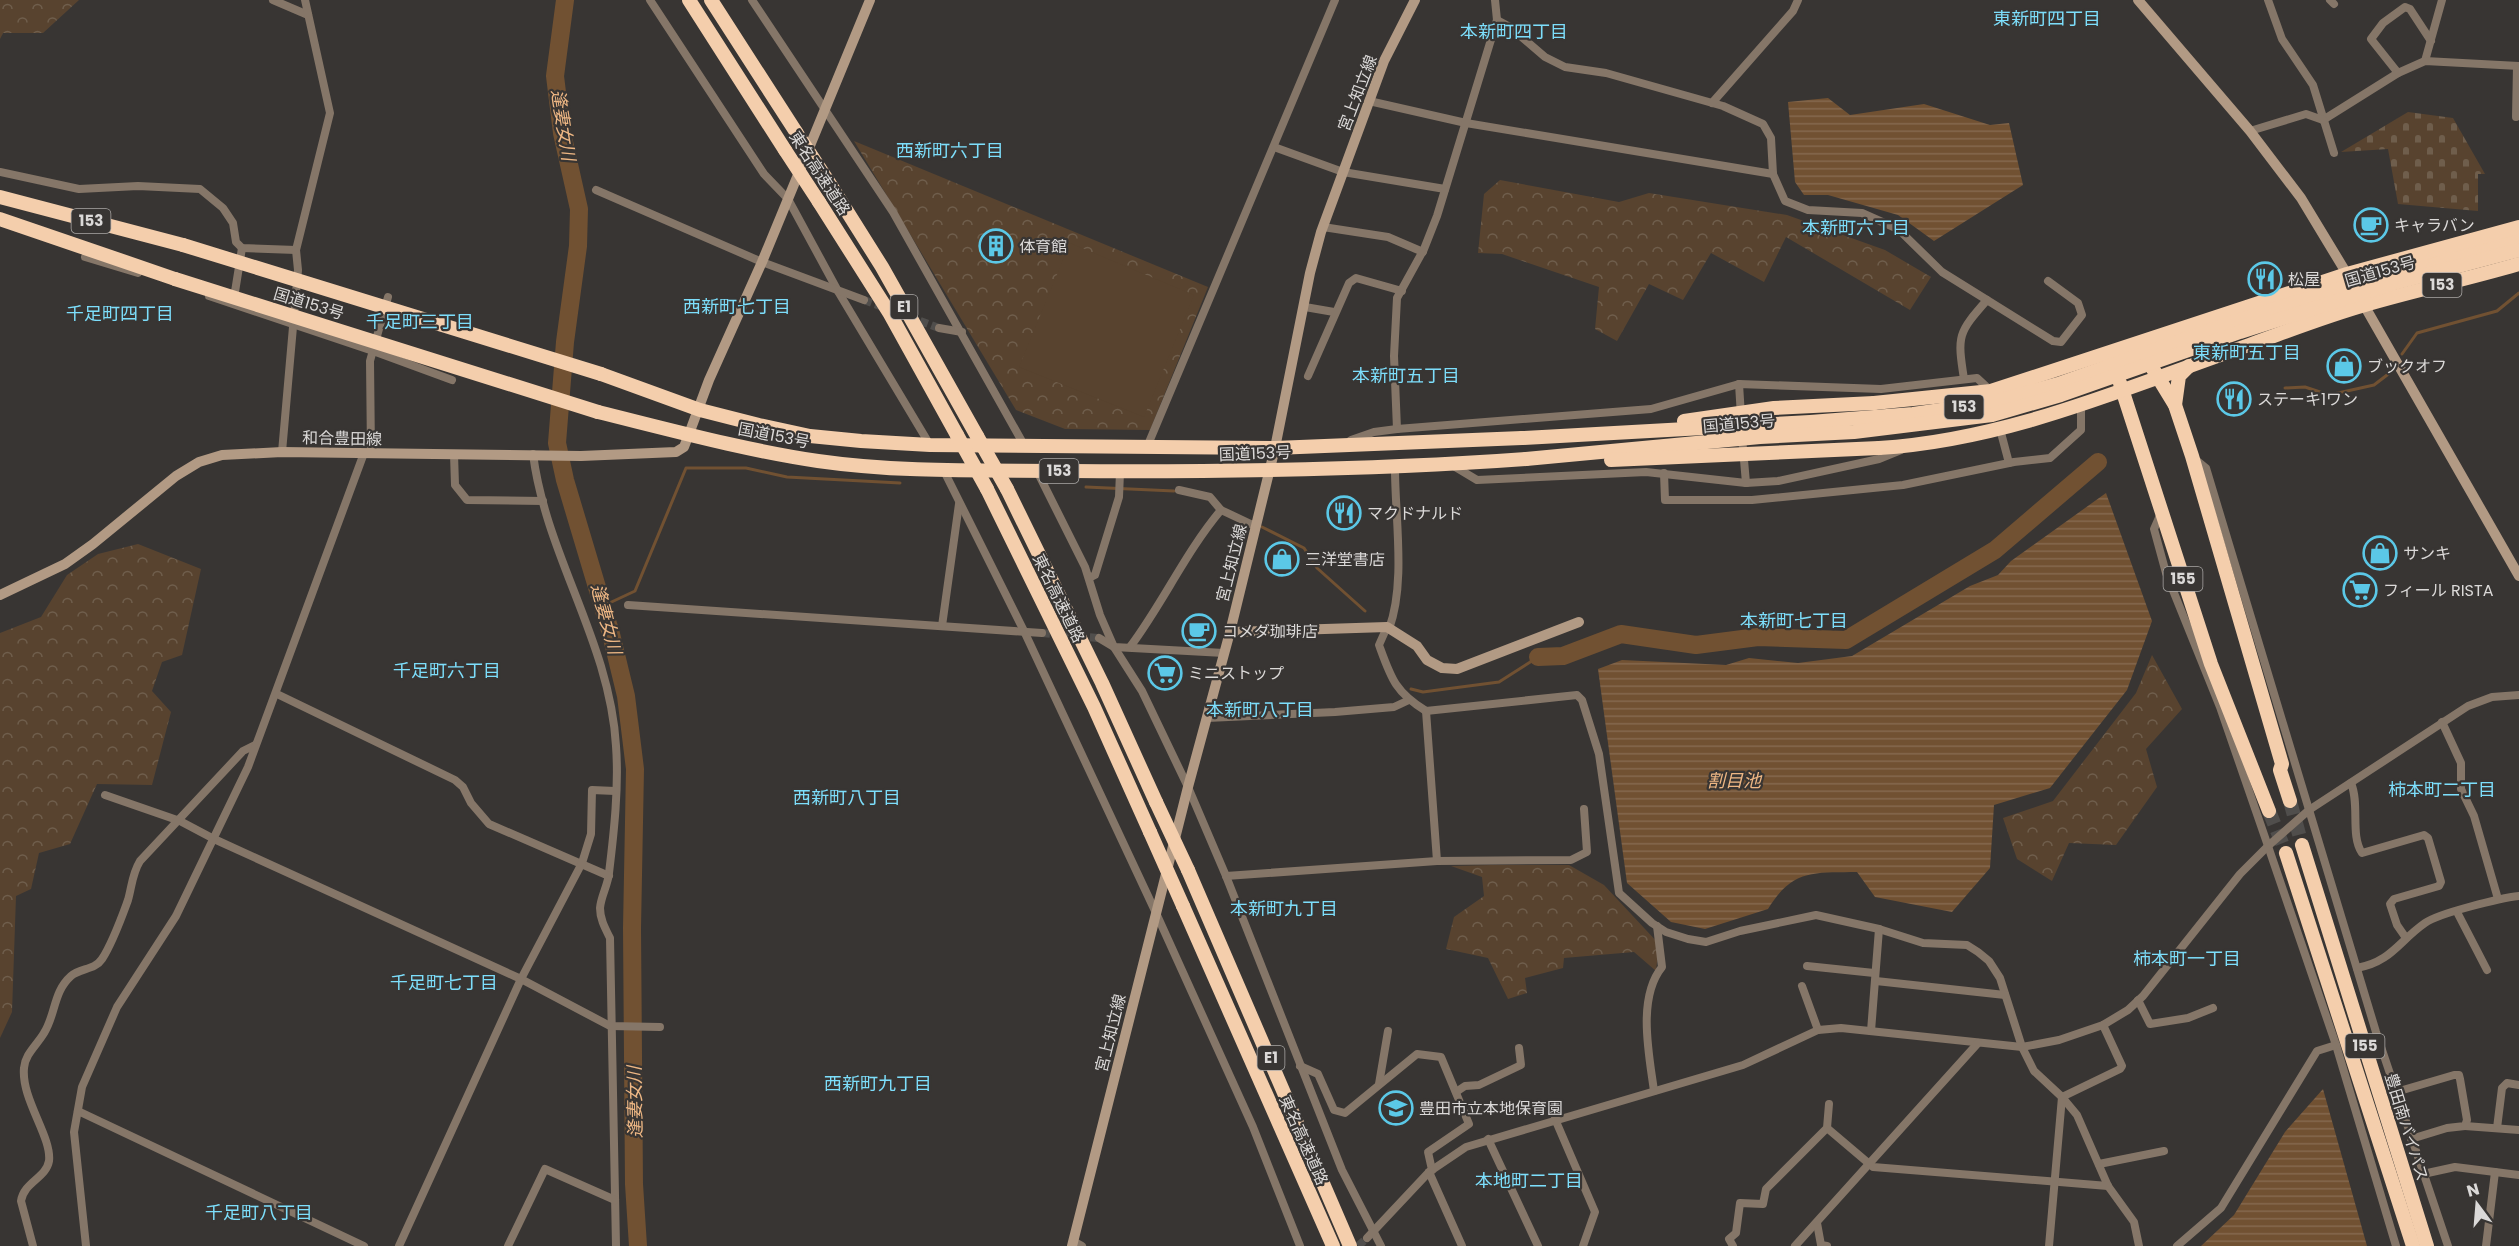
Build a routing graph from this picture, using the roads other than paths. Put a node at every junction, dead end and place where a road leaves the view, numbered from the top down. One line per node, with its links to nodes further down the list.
1 (273, 0): 15 (street)
2 (305, 0): 15 (street)
3 (650, 0): 36 (street)
4 (689, 0): 209 (highway, 東名高速道路 / E1, bridge)
5 (711, 0): 210 (highway, 東名高速道路 / E1, bridge)
6 (752, 0): 23 (street)
7 (870, 0): 23 (main road, 和合豊田線)
8 (1335, 0): 28 (street)
9 (1415, 0): 21 (main road, 宮上知立線)
10 (1496, 0): 16 (street)
11 (1798, 0): 22 (street)
12 (2138, 0): 27 (main road)
13 (2268, 0): 25 (street)
14 (2442, 0): 17 (street)
15 (308, 15): 42 (street)
16 (1497, 20): 22 (street); 26 (street)
17 (2431, 41): 18 (street); 20 (street)
18 (2425, 61): 19 (street); 20 (street)
19 (2518, 66): 24 (street)
20 (2398, 73): 25 (street)
21 (1370, 101): 26 (street); 31 (main road, 宮上知立線)
22 (1712, 103): 32 (street)
23 (824, 112): 36 (main road, 和合豊田線); 62 (street)
24 (2516, 117)
25 (2323, 120): 27 (street); 29 (street)
26 (1467, 123): 32 (street); 33 (street)
27 (2250, 131): 48 (main road)
28 (1274, 147): 31 (street); 85 (street)
29 (2334, 153)
30 (0, 172): 41 (street)
31 (1343, 172): 33 (street); 38 (main road, 宮上知立線)
32 (1773, 174): 55 (street)
33 (1445, 189): 44 (street)
34 (596, 190): 46 (street)
35 (2, 196): 76 (highway, 国道153号 / 153, bridge)
36 (788, 199): 46 (main road, 和合豊田線); 51 (street)
37 (3, 221): 79 (highway, 国道153号 / 153, bridge)
38 (1323, 227): 44 (street); 58 (main road, 宮上知立線)
39 (2519, 227): 48 (highway, 153)
40 (2519, 238): 80 (highway, 国道153号 / 153, bridge)
41 (242, 248): 42 (street); 57 (street)
42 (296, 250): 60 (street)
43 (2519, 250): 92 (highway, 国道153号 / 153, bridge)
44 (1423, 252): 50 (street)
45 (85, 256): 57 (street)
46 (762, 262): 51 (street); 76 (main road, 和合豊田線)
47 (2519, 264): 56 (highway, 153)
48 (2347, 273): 53 (highway, 153); 56 (street)
49 (2048, 281): 55 (street)
50 (1402, 291): 59 (street); 77 (street)
51 (839, 292): 54 (street); 82 (street)
52 (388, 297): 64 (street)
53 (2277, 297): 56 (highway); 63 (highway, 153)
54 (864, 300)
55 (1987, 300): 69 (street)
56 (2362, 301): 66 (highway, 153); 108 (main road)
57 (232, 306): 60 (street)
58 (1305, 307): 59 (street); 86 (main road, 宮上知立線)
59 (1334, 312): 67 (street)
60 (293, 326): 64 (street); 87 (street)
61 (939, 328): 62 (street)
62 (962, 332): 81 (street)
63 (2145, 341): 65 (highway, 153); 68 (highway, 155)
64 (373, 351): 70 (street); 88 (street)
65 (2110, 352): 72 (highway, 155); 73 (highway, 153)
66 (2189, 366): 68 (highway, 153); 74 (highway, 155)
67 (1308, 376)
68 (2156, 377): 72 (highway, 153); 74 (highway, 155)
69 (1964, 379): 71 (street); 73 (street)
70 (452, 380)
71 (1739, 384): 77 (street); 101 (street)
72 (2122, 390): 75 (highway, 153); 106 (highway, 155)
73 (1991, 391): 80 (highway, 153, bridge)
74 (2175, 405): 91 (highway, 155)
75 (2081, 406): 78 (highway, 153); 93 (street)
76 (700, 410): 79 (main road, 和合豊田線); 82 (highway, 国道153号 / 153)
77 (1397, 429): 83 (street)
78 (2000, 429): 84 (highway, 153); 93 (street)
79 (689, 434): 90 (main road, 和合豊田線); 96 (highway, 国道153号 / 153)
80 (1521, 438): 83 (highway, 国道153号 / 153)
81 (1024, 444): 82 (highway, 国道153号 / 153); 85 (highway, 国道153号 / 153)
82 (930, 445)
83 (1338, 445): 86 (highway, 国道153号 / 153)
84 (1912, 446): 92 (highway, 153, bridge); 101 (street)
85 (1147, 447): 86 (highway, 国道153号 / 153)
86 (1275, 448): 95 (main road, 宮上知立線)
87 (282, 452): 88 (main road, 和合豊田線); 110 (main road, 和合豊田線)
88 (368, 453): 89 (main road, 和合豊田線); 122 (street)
89 (454, 454): 90 (main road, 和合豊田線); 103 (street)
90 (535, 454): 103 (street)
91 (2192, 456): 133 (highway, 155); 136 (street)
92 (1526, 459): 94 (highway, 国道153号 / 153)
93 (2009, 463): 100 (street)
94 (1450, 465): 97 (highway, 国道153号 / 153); 100 (street)
95 (1269, 468): 97 (highway, 国道153号 / 153); 99 (highway, 国道153号 / 153); 107 (main road, 宮上知立線)
96 (943, 469): 98 (highway, 国道153号 / 153); 104 (street)
97 (1395, 469): 114 (street)
98 (1037, 471): 99 (highway, 国道153号 / 153); 109 (street)
99 (1120, 472): 109 (street)
100 (1664, 473): 101 (street)
101 (1746, 483)
102 (1179, 490): 105 (street)
103 (543, 501): 131 (street)
104 (959, 504): 113 (street); 115 (street)
105 (1221, 510): 107 (street); 120 (street)
106 (2161, 510): 134 (highway, 155); 140 (street)
107 (1255, 526): 116 (main road, 宮上知立線)
108 (2519, 576)
109 (1089, 578): 119 (street)
110 (0, 595)
111 (628, 605): 113 (street)
112 (1579, 622): 114 (main road)
113 (942, 626): 115 (street)
114 (1388, 628): 116 (main road); 124 (street)
115 (1024, 631): 117 (street); 149 (street)
116 (1230, 632): 121 (main road, 宮上知立線)
117 (1042, 633)
118 (1099, 638): 119 (street)
119 (1114, 647): 120 (street); 130 (street)
120 (1130, 647): 121 (street)
121 (1224, 653): 126 (main road, 宮上知立線)
122 (277, 694): 128 (street); 143 (street)
123 (2519, 695): 127 (street)
124 (1409, 700): 125 (street); 126 (street)
125 (1426, 711): 142 (street); 150 (street)
126 (1207, 718): 130 (main road, 宮上知立線)
127 (2442, 722): 129 (street); 147 (street)
128 (255, 745): 137 (street); 138 (street)
129 (2350, 783): 136 (street); 152 (street)
130 (1188, 787): 145 (street); 149 (main road, 宮上知立線)
131 (615, 791): 143 (street); 144 (street)
132 (105, 795): 137 (street)
133 (2290, 801)
134 (2268, 806)
135 (1584, 809): 142 (street)
136 (2309, 810): 140 (street); 154 (street)
137 (180, 821): 138 (street); 202 (street)
138 (213, 839): 157 (street); 180 (street)
139 (2302, 845): 223 (highway, 豊田南バイパス / 155)
140 (2268, 846): 160 (street); 169 (street)
141 (2286, 853): 222 (highway, 豊田南バイパス / 155)
142 (1437, 861): 145 (street)
143 (582, 863): 144 (street); 157 (street)
144 (609, 876): 163 (street)
145 (1226, 876): 172 (street)
146 (2519, 896): 147 (street)
147 (2498, 899): 148 (street)
148 (2457, 912): 152 (street); 155 (street)
149 (1156, 913): 201 (main road, 宮上知立線); 208 (street)
150 (1657, 926): 151 (street); 175 (street)
151 (1879, 929): 156 (street); 159 (street)
152 (2406, 938): 154 (street)
153 (1807, 966): 156 (street)
154 (2357, 968): 177 (street)
155 (2487, 970)
156 (1875, 977): 159 (street); 167 (street)
157 (521, 978): 163 (street); 205 (street)
158 (1802, 986): 165 (street)
159 (2005, 995): 170 (street)
160 (2138, 1000): 161 (street); 162 (street)
161 (2213, 1008)
162 (2103, 1025): 170 (street); 178 (street)
163 (612, 1026): 164 (street); 197 (street)
164 (660, 1027)
165 (1818, 1030): 167 (street); 175 (street)
166 (1388, 1031): 173 (street)
167 (1871, 1031): 168 (street)
168 (1978, 1043): 170 (street); 190 (street)
169 (2336, 1046): 220 (street); 221 (street)
170 (2022, 1047): 178 (street)
171 (1519, 1048): 176 (street)
172 (1300, 1066): 173 (street); 199 (street)
173 (1379, 1084): 176 (street)
174 (2519, 1085): 184 (street)
175 (1654, 1091): 181 (street)
176 (1456, 1092): 191 (street)
177 (2396, 1092): 182 (street); 187 (street)
178 (2062, 1097): 189 (street); 195 (street)
179 (1829, 1104): 183 (street)
180 (78, 1111): 203 (street); 204 (street)
181 (1555, 1119): 186 (street); 214 (street)
182 (2465, 1126): 184 (street); 187 (street)
183 (1827, 1128): 190 (street); 215 (street)
184 (2498, 1128): 185 (street)
185 (2519, 1130)
186 (1488, 1139): 191 (street); 213 (street)
187 (2411, 1139): 193 (street)
188 (2164, 1151): 189 (street)
189 (2099, 1164): 196 (street)
190 (1868, 1165): 195 (street); 198 (street)
191 (1430, 1171): 199 (street); 212 (street)
192 (2495, 1172): 193 (street); 194 (street); 225 (street)
193 (2423, 1174): 224 (street)
194 (2519, 1176)
195 (2054, 1184): 196 (street); 218 (street)
196 (2109, 1186): 219 (street)
197 (615, 1200): 206 (street); 207 (street)
198 (1817, 1223): 216 (street); 217 (street)
199 (1374, 1231): 200 (street); 211 (street)
200 (1367, 1238)
201 (1076, 1244)
202 (33, 1246)
203 (86, 1246)
204 (364, 1246)
205 (399, 1246)
206 (508, 1246)
207 (616, 1246)
208 (1299, 1246)
209 (1333, 1246)
210 (1353, 1246)
211 (1381, 1246)
212 (1462, 1246)
213 (1538, 1246)
214 (1583, 1246)
215 (1733, 1246)
216 (1795, 1246)
217 (1827, 1246)
218 (2049, 1246)
219 (2139, 1246)
220 (2177, 1246)
221 (2396, 1246)
222 (2413, 1246)
223 (2427, 1246)
224 (2448, 1246)
225 (2486, 1246)

